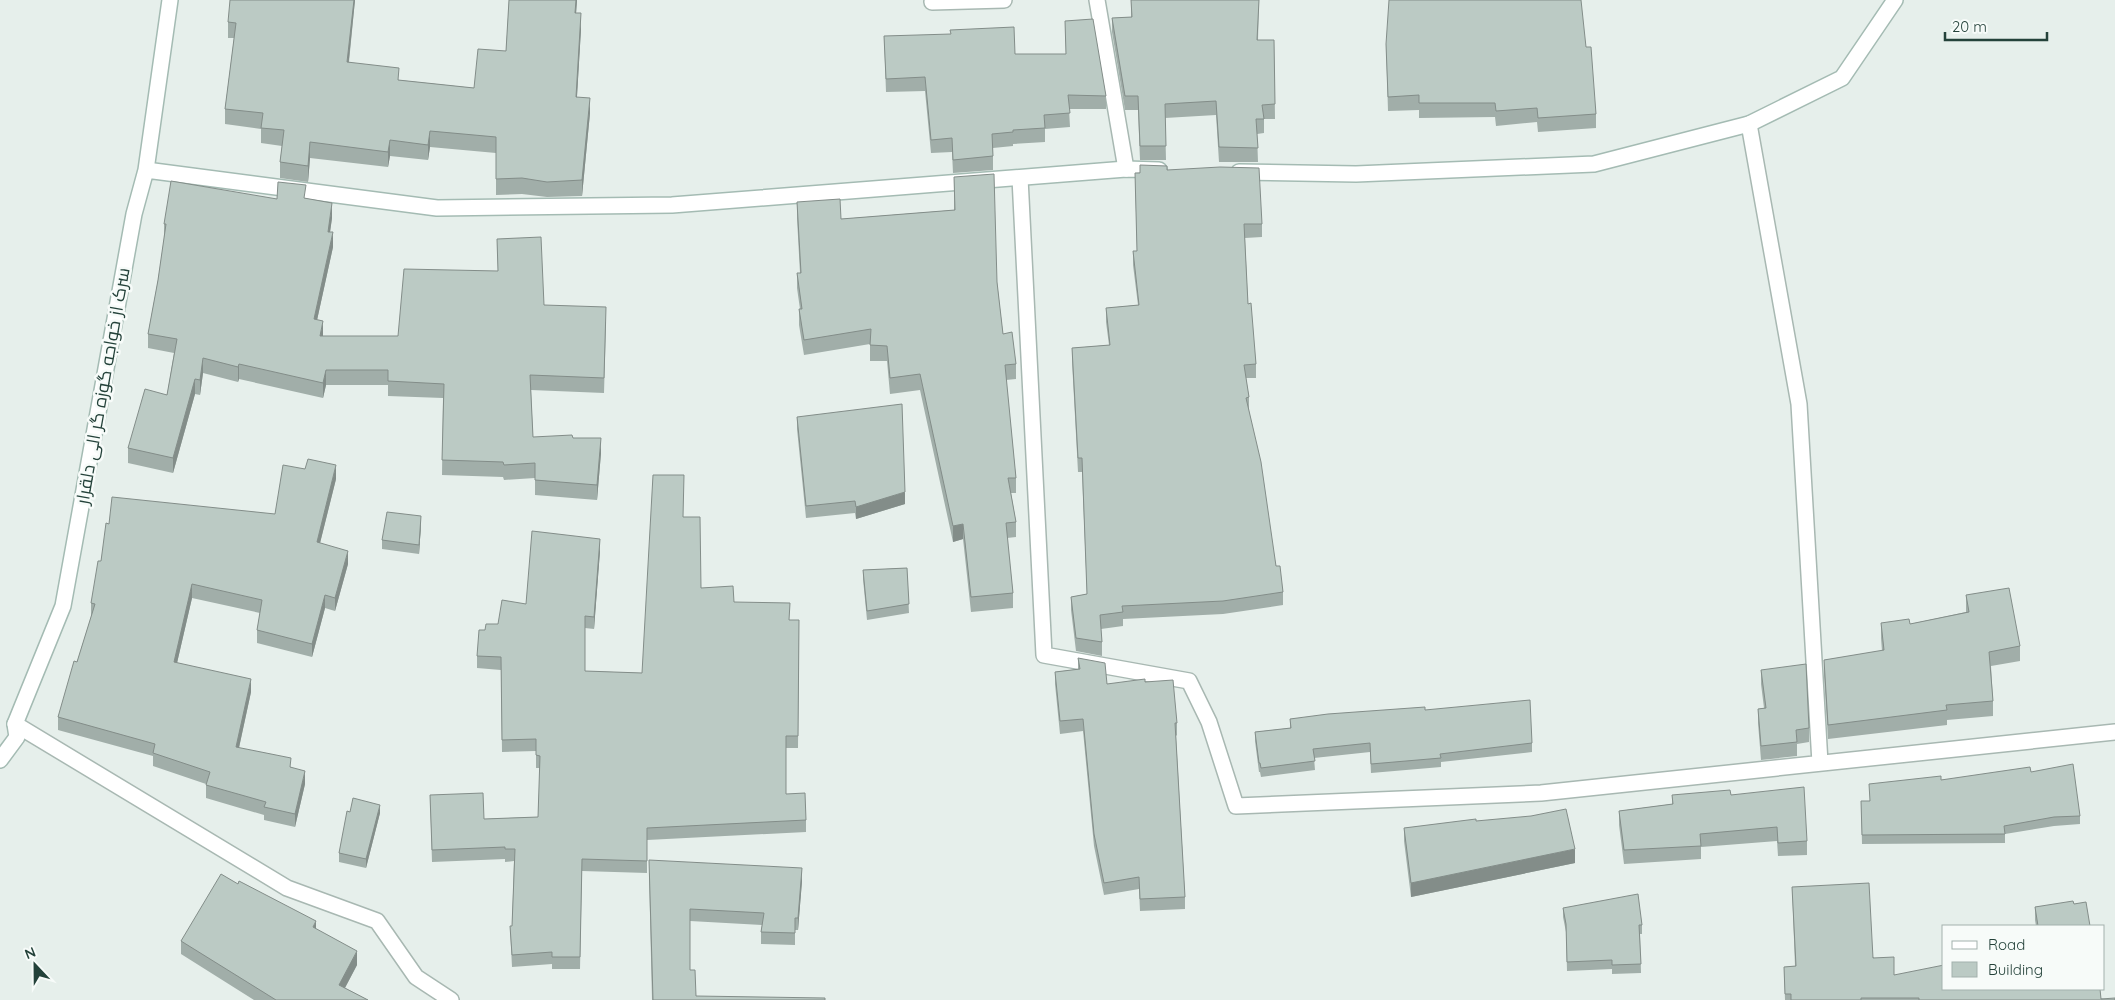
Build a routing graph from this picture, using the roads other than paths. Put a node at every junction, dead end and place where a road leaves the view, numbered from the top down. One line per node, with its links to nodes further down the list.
1 (170, 0): 7 (street, سرک از خواجه گوزه گر الی دلقرار)
2 (1004, 0): 5 (street)
3 (1097, 0): 8 (street)
4 (1895, 0): 6 (street)
5 (932, 2)
6 (1749, 124): 10 (street); 15 (street)
7 (146, 170): 11 (street); 12 (street, سرک از خواجه گوزه گر الی دلقرار)
8 (1126, 170): 9 (street); 11 (street)
9 (1176, 170)
10 (1226, 172)
11 (1020, 178): 15 (street)
12 (16, 724): 14 (street, سرک از خواجه گوزه گر الی دلقرار); 16 (street)
13 (2115, 732): 15 (street)
14 (0, 760)
15 (1820, 763)
16 (450, 1000)

